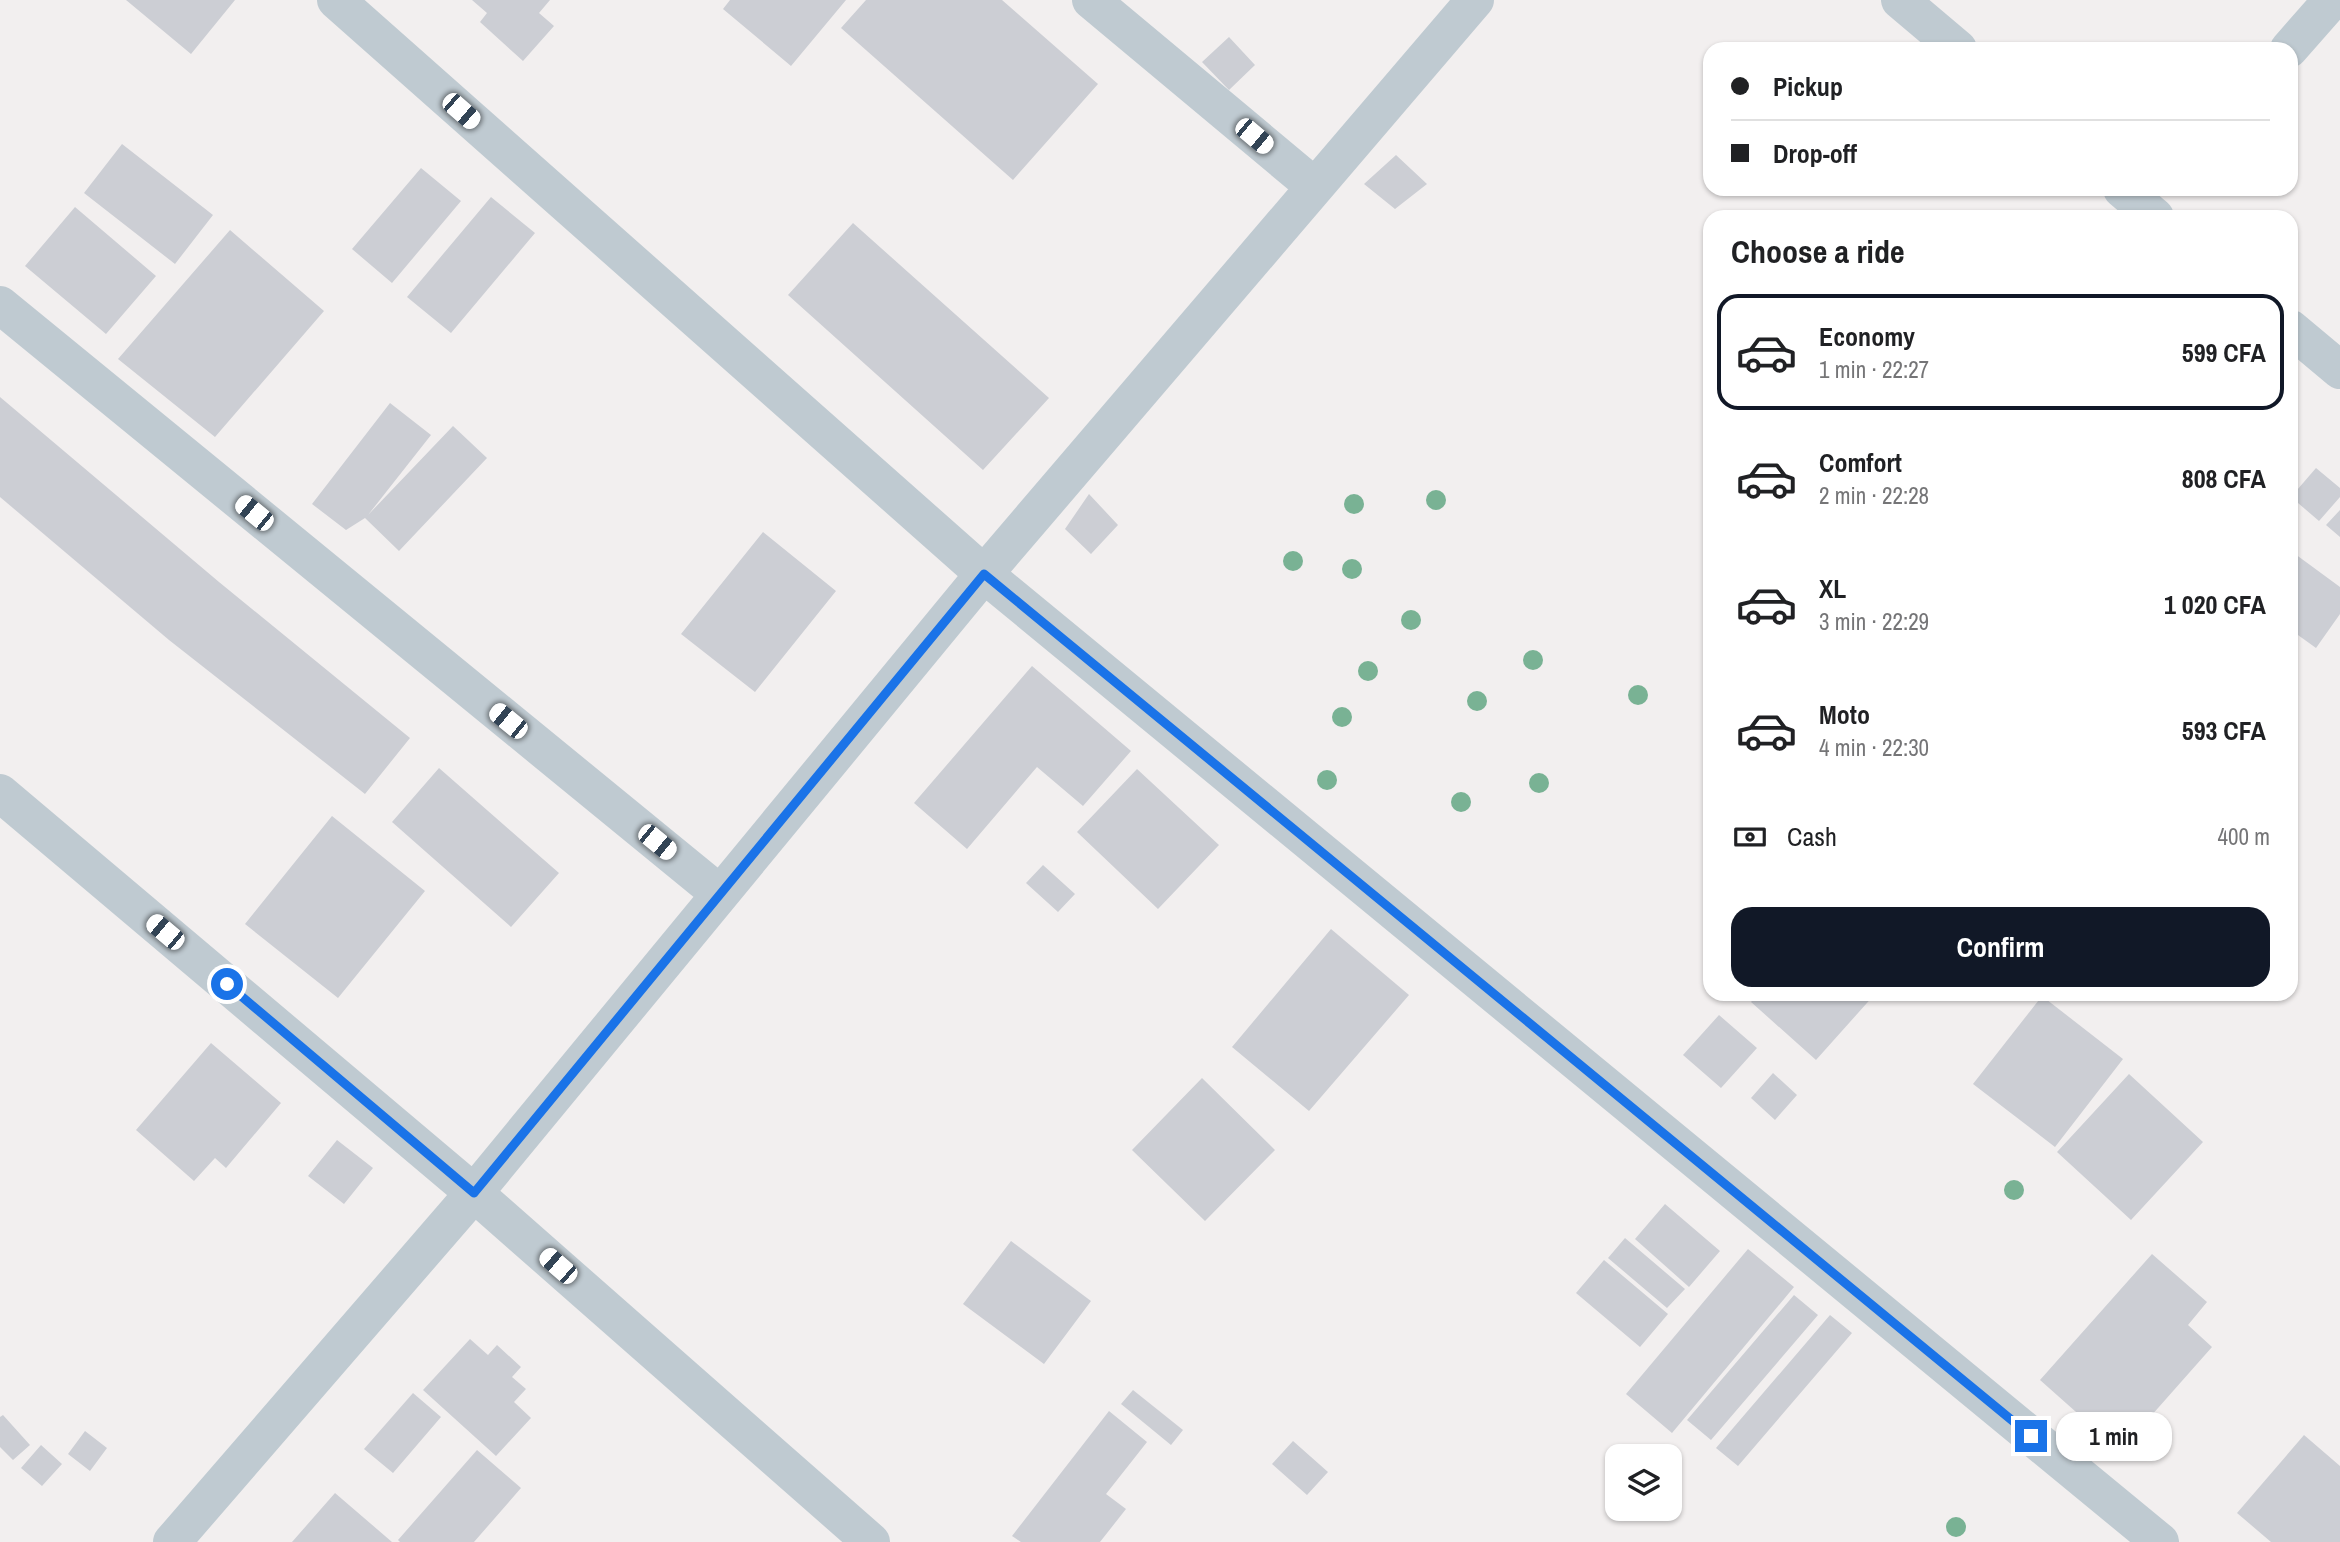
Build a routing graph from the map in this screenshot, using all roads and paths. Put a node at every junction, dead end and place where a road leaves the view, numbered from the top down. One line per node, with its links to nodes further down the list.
1 (336, 0): 12 (street)
2 (1091, 0): 8 (street)
3 (1475, 0): 8 (street)
4 (1900, 0): 6 (street)
5 (2332, 0): 7 (street)
6 (1950, 42)
7 (2295, 42)
8 (1315, 187): 12 (street)
9 (0, 305): 14 (street)
10 (2298, 335): 11 (street)
11 (2340, 370)
12 (984, 574): 14 (street); 18 (street)
13 (0, 793): 15 (street)
14 (720, 894): 15 (street)
15 (474, 1193): 16 (street); 17 (street)
16 (172, 1542)
17 (871, 1542)
18 (2160, 1542)

